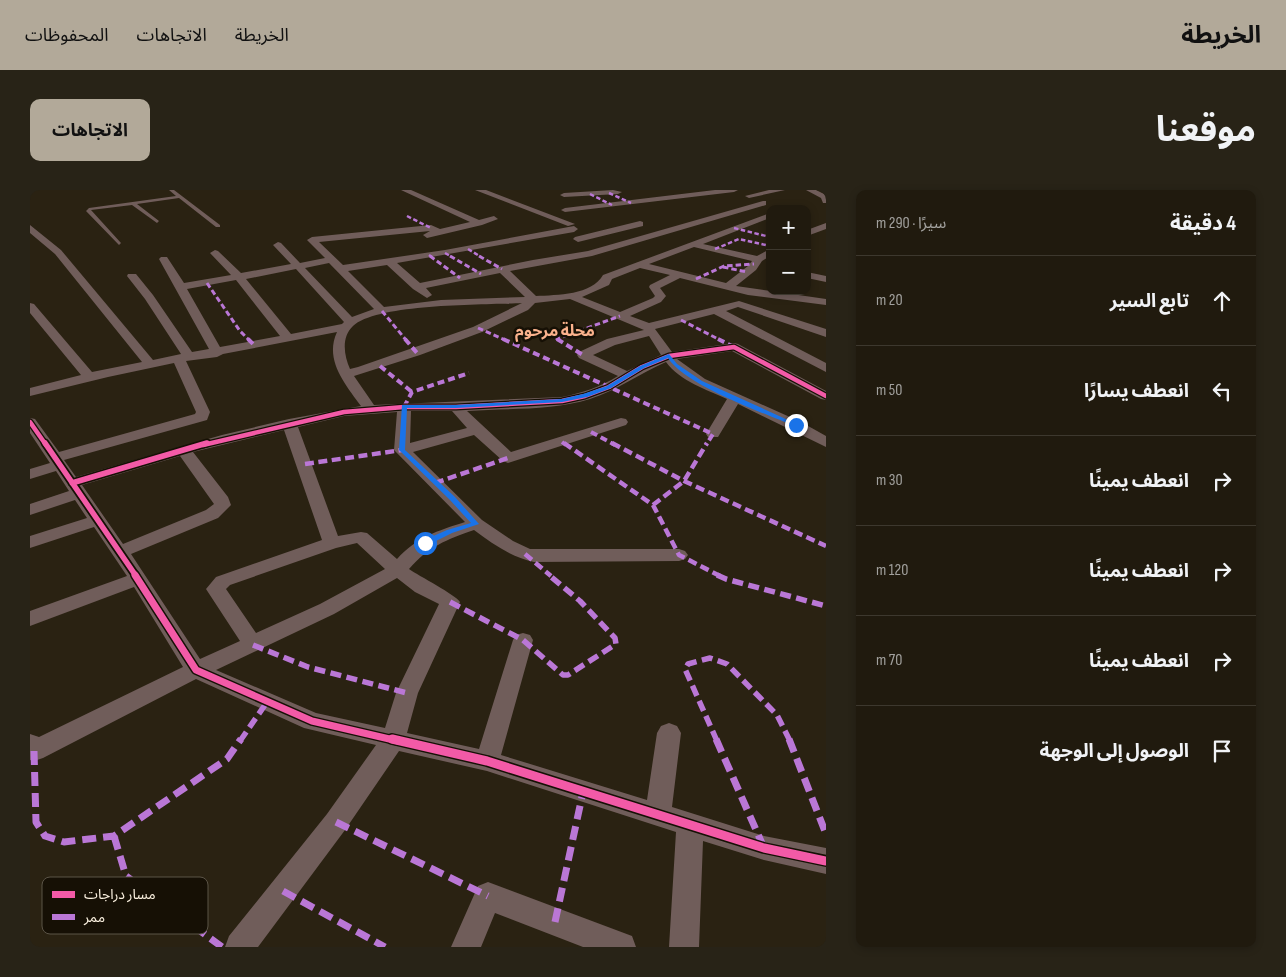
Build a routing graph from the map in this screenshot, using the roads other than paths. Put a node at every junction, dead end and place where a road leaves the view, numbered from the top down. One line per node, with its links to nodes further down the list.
1 (171, 190): 12 (lane)
2 (405, 190): 21 (street)
3 (479, 190): 27 (street)
4 (666, 190): 8 (street)
5 (736, 190): 11 (street); 17 (street)
6 (781, 190): 11 (street)
7 (810, 190): 13 (street)
8 (648, 191)
9 (630, 192): 10 (street)
10 (565, 193): 17 (street)
11 (749, 196): 15 (street)
12 (179, 197): 14 (lane); 25 (lane)
13 (826, 201)
14 (133, 202): 20 (lane); 36 (lane)
15 (763, 203): 16 (street); 47 (street)
16 (767, 205)
17 (561, 208): 27 (street)
18 (483, 213): 24 (street)
19 (766, 216): 37 (street)
20 (157, 222)
21 (477, 222): 24 (street); 26 (street)
22 (811, 223): 28 (street)
23 (640, 224): 33 (street)
24 (497, 225): 32 (street)
25 (218, 226)
26 (462, 226): 30 (street); 35 (street)
27 (573, 226): 32 (street); 33 (street)
28 (825, 227): 31 (street)
29 (30, 228): 78 (street)
30 (439, 232): 34 (street); 40 (street)
31 (811, 232)
32 (517, 234): 35 (street)
33 (578, 239): 47 (street)
34 (379, 243)
35 (498, 243): 43 (street)
36 (119, 244)
37 (692, 244): 44 (street); 45 (street)
38 (278, 245): 46 (street)
39 (215, 253): 54 (street)
40 (329, 254): 46 (street); 50 (street)
41 (766, 255): 44 (street)
42 (164, 259): 58 (street)
43 (389, 261): 50 (street); 57 (street)
44 (756, 262): 48 (street); 59 (street)
45 (640, 265): 47 (street); 52 (street)
46 (299, 266): 54 (street); 71 (street)
47 (598, 266): 51 (street); 61 (street)
48 (766, 266)
49 (826, 268): 55 (street)
50 (339, 269): 69 (street)
51 (502, 269): 56 (street); 62 (street)
52 (679, 275): 59 (street); 70 (street)
53 (132, 276): 77 (street)
54 (239, 277): 58 (street); 74 (street)
55 (817, 277)
56 (486, 281): 57 (street); 63 (street)
57 (418, 286): 65 (street)
58 (182, 287): 75 (street)
59 (728, 287): 60 (street)
60 (748, 292): 64 (street); 66 (street)
61 (570, 296): 62 (street); 70 (street)
62 (534, 299): 63 (street); 80 (street)
63 (502, 301): 65 (street)
64 (826, 302)
65 (436, 303): 69 (street)
66 (739, 304): 68 (street); 73 (street)
67 (30, 306): 82 (street)
68 (716, 310): 72 (street); 79 (street)
69 (382, 311): 71 (street)
70 (620, 316): 72 (street)
71 (348, 324): 74 (street); 80 (street)
72 (650, 330): 76 (street); 81 (street)
73 (826, 332)
74 (289, 338): 75 (street)
75 (217, 352): 77 (street)
76 (669, 356): 81 (street); 84 (street); 85 (street)
77 (184, 358): 78 (street); 97 (street)
78 (150, 364): 82 (street)
79 (826, 368)
80 (347, 374): 88 (street)
81 (628, 376): 87 (street)
82 (89, 377): 83 (street)
83 (30, 392)
84 (826, 396)
85 (734, 399): 93 (street); 94 (street)
86 (404, 407): 87 (street); 88 (street); 96 (street)
87 (456, 407): 92 (street)
88 (370, 409): 91 (street)
89 (30, 422): 97 (street)
90 (621, 422): 92 (street)
91 (289, 423): 95 (street); 104 (street)
92 (477, 430): 96 (street)
93 (713, 434)
94 (826, 442)
95 (184, 450): 99 (street); 105 (street)
96 (402, 450): 102 (street)
97 (58, 461): 98 (street); 99 (street)
98 (30, 474)
99 (76, 488): 100 (street); 101 (street)
100 (30, 510)
101 (98, 520): 103 (street); 105 (street)
102 (476, 524): 106 (street); 107 (street)
103 (30, 542)
104 (332, 543): 107 (street); 111 (street)
105 (120, 552): 108 (street)
106 (679, 555)
107 (398, 570): 111 (street); 114 (street)
108 (138, 579): 109 (street); 112 (street)
109 (30, 619)
110 (523, 640): 116 (street)
111 (253, 645): 112 (street)
112 (196, 670): 114 (street); 115 (street)
113 (669, 733): 117 (street)
114 (394, 739): 116 (street); 120 (street)
115 (30, 744)
116 (487, 761): 117 (street)
117 (658, 814): 118 (street)
118 (690, 826): 119 (street); 123 (street)
119 (826, 860)
120 (240, 947)
121 (466, 947): 122 (street)
122 (621, 947)
123 (684, 947)

